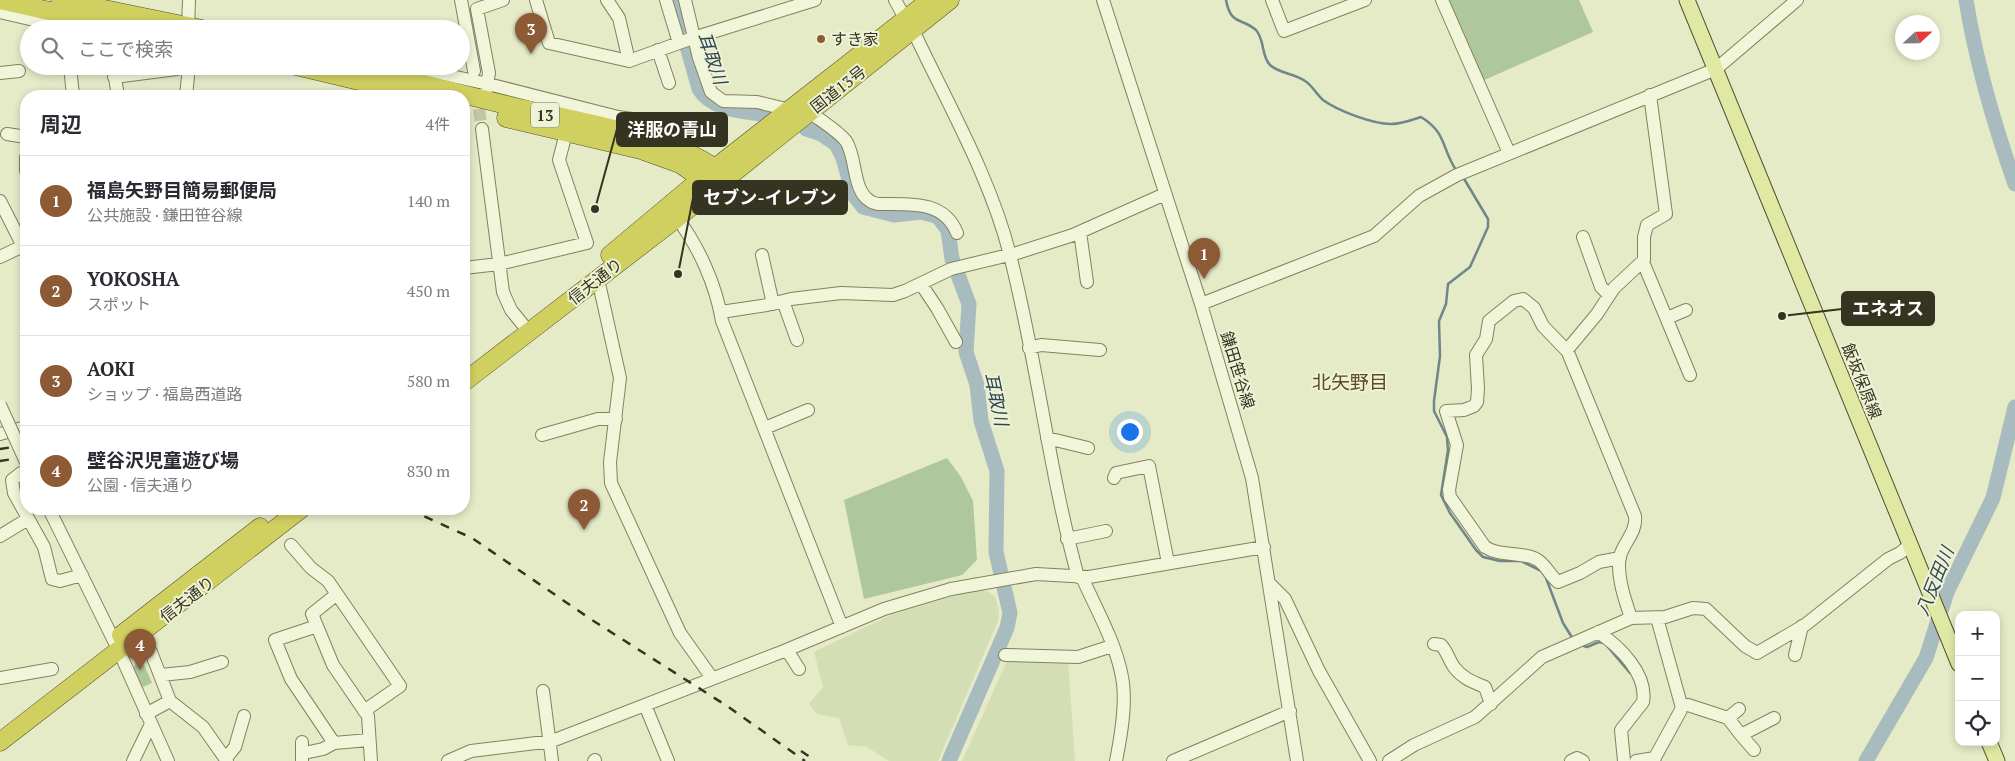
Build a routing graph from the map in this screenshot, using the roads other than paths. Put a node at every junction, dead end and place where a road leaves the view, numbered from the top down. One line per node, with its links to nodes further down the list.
1 (0, 0): 24 (highway)
2 (60, 0): 20 (highway)
3 (189, 0): 26 (street)
4 (461, 0): 27 (street)
5 (503, 0): 48 (street)
6 (536, 0): 32 (street)
7 (607, 0): 32 (street)
8 (666, 0): 29 (street)
9 (685, 0): 29 (street)
10 (815, 0): 29 (street)
11 (895, 0): 28 (street)
12 (930, 0): 28 (highway, 国道13号)
13 (950, 0): 28 (highway, 国道13号)
14 (1103, 0): 61 (street, 鎌田笹谷線)
15 (1272, 0): 21 (street)
16 (1364, 0): 21 (street)
17 (1442, 0): 59 (street)
18 (1687, 0): 33 (main road, 飯坂保原線)
19 (1797, 0): 33 (street)
20 (106, 5): 25 (highway)
21 (1334, 5)
22 (0, 12): 23 (street)
23 (34, 20)
24 (90, 20)
25 (163, 20)
26 (192, 20)
27 (465, 20)
28 (910, 25): 51 (highway, 国道13号); 52 (highway, 国道13号); 70 (street)
29 (686, 40): 31 (street); 51 (street)
30 (470, 49): 35 (street)
31 (658, 50): 32 (street); 43 (street)
32 (629, 61)
33 (1716, 69): 49 (street); 115 (main road, 飯坂保原線)
34 (20, 71): 36 (street)
35 (474, 71)
36 (0, 73)
37 (71, 75): 44 (street)
38 (114, 75): 45 (street)
39 (184, 75): 46 (street)
40 (334, 75): 47 (highway)
41 (402, 75): 48 (highway, 13)
42 (434, 75): 48 (street)
43 (669, 82)
44 (72, 90)
45 (117, 90)
46 (185, 90)
47 (397, 90)
48 (486, 92): 53 (highway, 13)
49 (1650, 95): 59 (street); 72 (street)
50 (470, 109): 56 (highway, 13)
51 (790, 110): 60 (highway, 国道13号)
52 (810, 112): 60 (highway, 国道13号); 64 (street)
53 (615, 124): 54 (street); 60 (highway, 13)
54 (686, 126)
55 (482, 129): 73 (street)
56 (566, 133): 60 (highway, 13); 73 (street)
57 (7, 134): 58 (street)
58 (20, 136)
59 (1509, 153): 80 (street)
60 (714, 178): 63 (highway, 信夫通り); 84 (highway, 信夫通り)
61 (1164, 194): 65 (street); 80 (street, 鎌田笹谷線)
62 (0, 201): 67 (street)
63 (677, 218): 75 (highway, 信夫通り); 82 (street)
64 (957, 232)
65 (1080, 232): 70 (street); 76 (street)
66 (1583, 237): 78 (street)
67 (20, 239)
68 (20, 251): 71 (street)
69 (762, 255): 79 (street)
70 (1010, 255): 77 (street); 87 (street)
71 (0, 257)
72 (1643, 262): 78 (street); 83 (street)
73 (499, 264): 74 (street); 84 (street)
74 (470, 267)
75 (598, 279): 84 (highway, 信夫通り); 95 (street)
76 (1087, 282)
77 (920, 284): 79 (street); 86 (street)
78 (1609, 295): 89 (street)
79 (778, 302): 82 (street); 85 (street)
80 (1201, 304): 116 (street, 鎌田笹谷線)
81 (1686, 310): 83 (street)
82 (721, 312): 96 (street)
83 (1667, 318): 91 (street)
84 (525, 327): 90 (highway, 信夫通り); 92 (highway, 信夫通り)
85 (797, 340)
86 (956, 342)
87 (1029, 348): 88 (street); 100 (street)
88 (1100, 350)
89 (1568, 352): 117 (street); 117 (street)
90 (470, 364)
91 (1690, 375)
92 (470, 377)
93 (0, 405): 102 (street, bridge)
94 (808, 410): 96 (street)
95 (616, 419): 99 (street); 142 (street)
96 (765, 428): 127 (street)
97 (20, 429): 98 (street)
98 (0, 434)
99 (542, 435)
100 (1047, 438): 101 (street); 113 (street)
101 (1088, 448)
102 (20, 460)
103 (20, 471): 105 (street)
104 (1114, 478): 118 (street)
105 (20, 503)
106 (26, 515): 110 (street)
107 (52, 515): 119 (street)
108 (277, 515): 130 (highway, 信夫通り)
109 (293, 515): 130 (highway, 信夫通り)
110 (28, 519): 112 (street); 119 (street)
111 (1106, 531): 113 (street)
112 (0, 536)
113 (1067, 539): 120 (street)
114 (291, 545): 122 (street)
115 (1910, 545): 126 (street); 136 (main road, 飯坂保原線)
116 (1264, 547): 118 (street); 121 (street, 鎌田笹谷線)
117 (1620, 558): 123 (street)
118 (1168, 563): 120 (street)
119 (82, 575): 130 (street)
120 (1080, 577): 127 (street); 131 (street)
121 (1270, 585): 150 (street, 鎌田笹谷線); 175 (street)
122 (337, 594): 125 (street); 149 (street)
123 (1631, 618): 124 (street); 128 (street)
124 (1657, 618): 126 (street); 147 (street)
125 (317, 626): 149 (street); 160 (street)
126 (1802, 626): 135 (street)
127 (842, 627): 132 (street)
128 (1598, 632): 145 (street); 179 (street)
129 (1434, 644): 145 (street)
130 (116, 646): 154 (street); 155 (highway, 信夫通り); 158 (highway, 信夫通り)
131 (1112, 646): 134 (street); 172 (street)
132 (786, 651): 139 (street); 142 (street)
133 (151, 652): 140 (street)
134 (1005, 655)
135 (1795, 655)
136 (1956, 656)
137 (222, 662): 140 (street)
138 (52, 669): 141 (street)
139 (799, 669)
140 (161, 675): 144 (street)
141 (0, 678)
142 (712, 678): 146 (street)
143 (543, 691): 159 (street)
144 (170, 701): 154 (street); 164 (street)
145 (1492, 704): 176 (street)
146 (645, 705): 159 (street); 171 (street)
147 (1682, 706): 152 (street); 165 (street)
148 (1738, 708): 152 (street)
149 (364, 710): 157 (street)
150 (1290, 711): 173 (street); 174 (street, 鎌田笹谷線)
151 (244, 716): 164 (street)
152 (1728, 718): 156 (street)
153 (1774, 718): 156 (street)
154 (148, 719): 166 (street); 167 (street)
155 (0, 729)
156 (1740, 735): 162 (street)
157 (369, 740): 160 (street); 168 (street)
158 (0, 742)
159 (549, 742): 169 (street); 170 (street)
160 (334, 743): 163 (street)
161 (1991, 746): 181 (main road)
162 (1754, 750)
163 (304, 752)
164 (227, 759)
165 (1654, 759): 180 (street)
166 (133, 761)
167 (168, 761)
168 (371, 761)
169 (448, 761)
170 (552, 761)
171 (668, 761)
172 (1116, 761)
173 (1173, 761)
174 (1296, 761)
175 (1370, 761)
176 (1389, 761)
177 (1571, 761): 178 (street)
178 (1583, 761)
179 (1624, 761)
180 (1636, 761)
181 (1997, 761)

